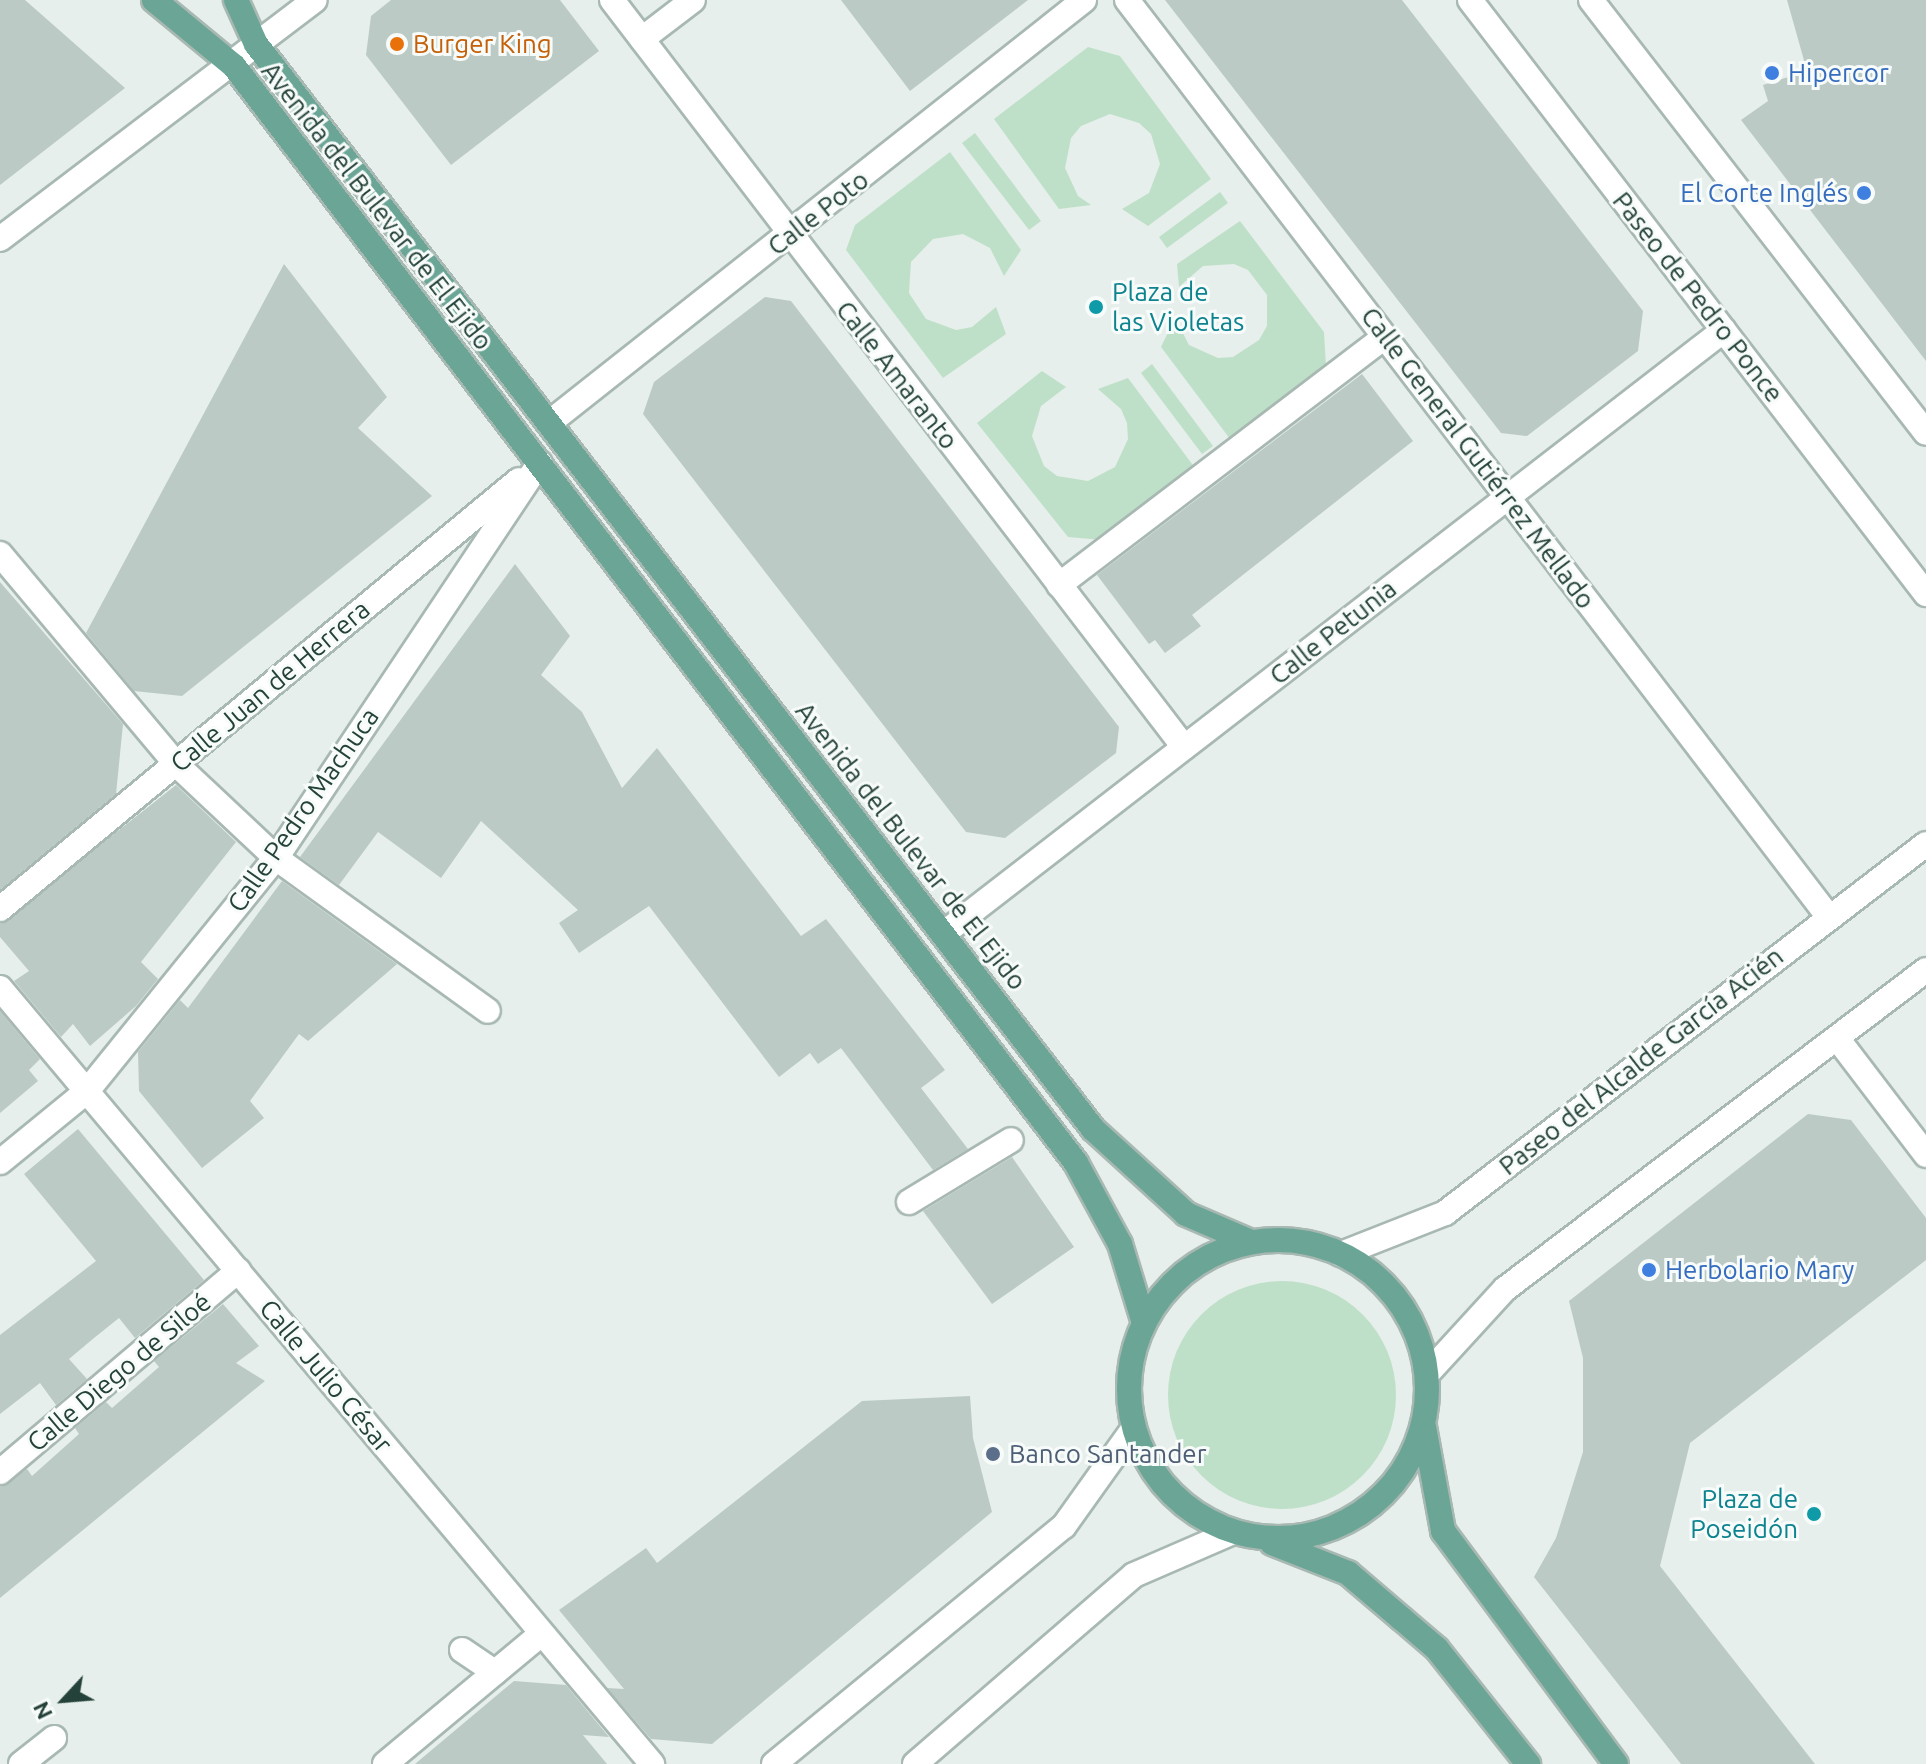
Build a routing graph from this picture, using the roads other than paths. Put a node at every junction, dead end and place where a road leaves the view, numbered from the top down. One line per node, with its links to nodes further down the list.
1 (154, 0): 12 (main road, Avenida del Bulevar de El Ejido)
2 (236, 0): 11 (main road, Avenida del Bulevar de El Ejido)
3 (315, 0): 11 (street)
4 (612, 0): 10 (street, Calle Amaranto)
5 (693, 0): 10 (street)
6 (1084, 0): 13 (street, Calle Poto)
7 (1127, 0): 16 (street, Calle General Gutiérrez Mellado)
8 (1470, 0): 15 (street, Paseo de Pedro Ponce)
9 (1591, 0): 18 (street)
10 (642, 39): 13 (street, Calle Amaranto)
11 (256, 44): 12 (street); 17 (main road, Avenida del Bulevar de El Ejido)
12 (234, 66): 14 (street); 20 (main road, Avenida del Bulevar de El Ejido)
13 (790, 235): 17 (street, Calle Poto); 23 (street, Calle Amaranto)
14 (0, 239)
15 (1724, 330): 21 (street, Calle Petunia); 24 (street, Paseo de Pedro Ponce)
16 (1385, 337): 21 (street, Calle General Gutiérrez Mellado); 23 (street)
17 (549, 423): 19 (main road, Avenida del Bulevar de El Ejido)
18 (1926, 433)
19 (565, 443): 20 (street); 31 (main road, Avenida del Bulevar de El Ejido)
20 (539, 463): 26 (street, Calle Juan de Herrera); 28 (street, Calle Pedro Machuca); 44 (main road, Avenida del Bulevar de El Ejido)
21 (1508, 498): 25 (street, Calle Petunia); 30 (street, Calle General Gutiérrez Mellado)
22 (0, 554): 26 (street)
23 (1059, 585): 25 (street, Calle Amaranto)
24 (1926, 594)
25 (1184, 747): 31 (street, Calle Petunia)
26 (176, 764): 28 (street); 29 (street, Calle Juan de Herrera)
27 (1926, 844): 30 (street, Paseo del Alcalde García Acién)
28 (276, 858): 34 (street); 36 (street, Calle Pedro Machuca)
29 (0, 909)
30 (1828, 916): 42 (street, Paseo del Alcalde García Acién)
31 (943, 934): 41 (main road, Avenida del Bulevar de El Ejido)
32 (1926, 970): 35 (street)
33 (0, 988): 36 (street, Calle Julio César)
34 (488, 1011)
35 (1837, 1038): 38 (street); 45 (street)
36 (87, 1091): 39 (street, Calle Pedro Machuca); 43 (street, Calle Julio César)
37 (1011, 1140): 40 (street)
38 (1926, 1155)
39 (0, 1162)
40 (909, 1202)
41 (1251, 1242): 42 (main road); 44 (main road)
42 (1341, 1254): 45 (main road)
43 (238, 1271): 48 (street, Calle Diego de Siloé); 51 (street, Calle Julio César)
44 (1144, 1323): 47 (main road)
45 (1427, 1374): 46 (main road)
46 (1424, 1427): 50 (main road); 61 (main road)
47 (1134, 1428): 49 (main road); 58 (street)
48 (0, 1472)
49 (1233, 1532): 50 (main road); 59 (street)
50 (1258, 1538): 60 (main road)
51 (542, 1633): 53 (street); 57 (street, Calle Julio César)
52 (462, 1650): 53 (street)
53 (495, 1672): 56 (street)
54 (54, 1738): 55 (street)
55 (21, 1764)
56 (385, 1764)
57 (652, 1764)
58 (774, 1764)
59 (915, 1764)
60 (1528, 1764)
61 (1616, 1764)

